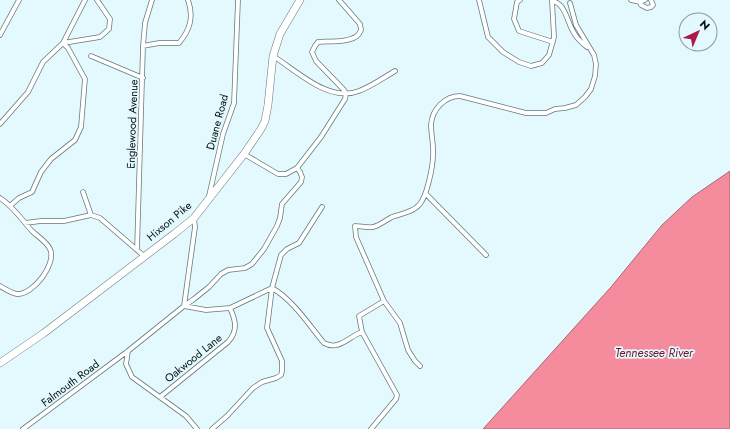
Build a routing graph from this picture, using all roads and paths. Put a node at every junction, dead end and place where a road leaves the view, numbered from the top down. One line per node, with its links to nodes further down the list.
1 (19, 0): 16 (street)
2 (85, 0): 18 (street)
3 (97, 0): 18 (street)
4 (152, 0): 19 (street, Englewood Avenue)
5 (188, 0): 19 (street)
6 (238, 0): 32 (street, Duane Road)
7 (300, 0): 22 (main road, Hixson Pike)
8 (339, 0): 25 (street)
9 (480, 0): 17 (street)
10 (520, 0): 17 (street)
11 (631, 0): 14 (street)
12 (645, 0): 14 (street)
13 (651, 0): 14 (street)
14 (640, 2)
15 (570, 3): 20 (street)
16 (0, 35)
17 (553, 42): 20 (street)
18 (63, 43): 26 (street); 33 (street)
19 (143, 46): 24 (street, Englewood Avenue)
20 (590, 49): 30 (street)
21 (91, 56): 24 (street)
22 (273, 56): 25 (street); 27 (main road, Hixson Pike)
23 (395, 71): 25 (street)
24 (142, 78): 38 (street, Englewood Avenue)
25 (346, 94): 28 (street)
26 (0, 124)
27 (244, 154): 28 (street); 32 (main road, Hixson Pike)
28 (297, 168): 44 (street, Falmouth Road)
29 (83, 192): 35 (street)
30 (426, 194): 39 (street); 43 (street)
31 (0, 198): 33 (street)
32 (208, 200): 36 (main road, Hixson Pike)
33 (11, 205): 37 (street)
34 (322, 207): 42 (street)
35 (91, 215): 37 (street); 38 (street)
36 (194, 218): 40 (main road, Hixson Pike); 44 (street)
37 (25, 223): 41 (street)
38 (137, 250): 40 (street)
39 (486, 255)
40 (144, 256): 48 (main road, Hixson Pike)
41 (0, 286)
42 (272, 288): 45 (street); 46 (street); 53 (street)
43 (384, 301): 46 (street); 49 (street)
44 (184, 306): 45 (street); 47 (street, Falmouth Road)
45 (230, 308): 50 (street, Oakwood Lane)
46 (362, 332): 54 (street)
47 (128, 351): 50 (street); 51 (street, Falmouth Road)
48 (0, 363)
49 (420, 366)
50 (160, 397): 52 (street)
51 (23, 429)
52 (197, 429)
53 (212, 429)
54 (370, 429)

